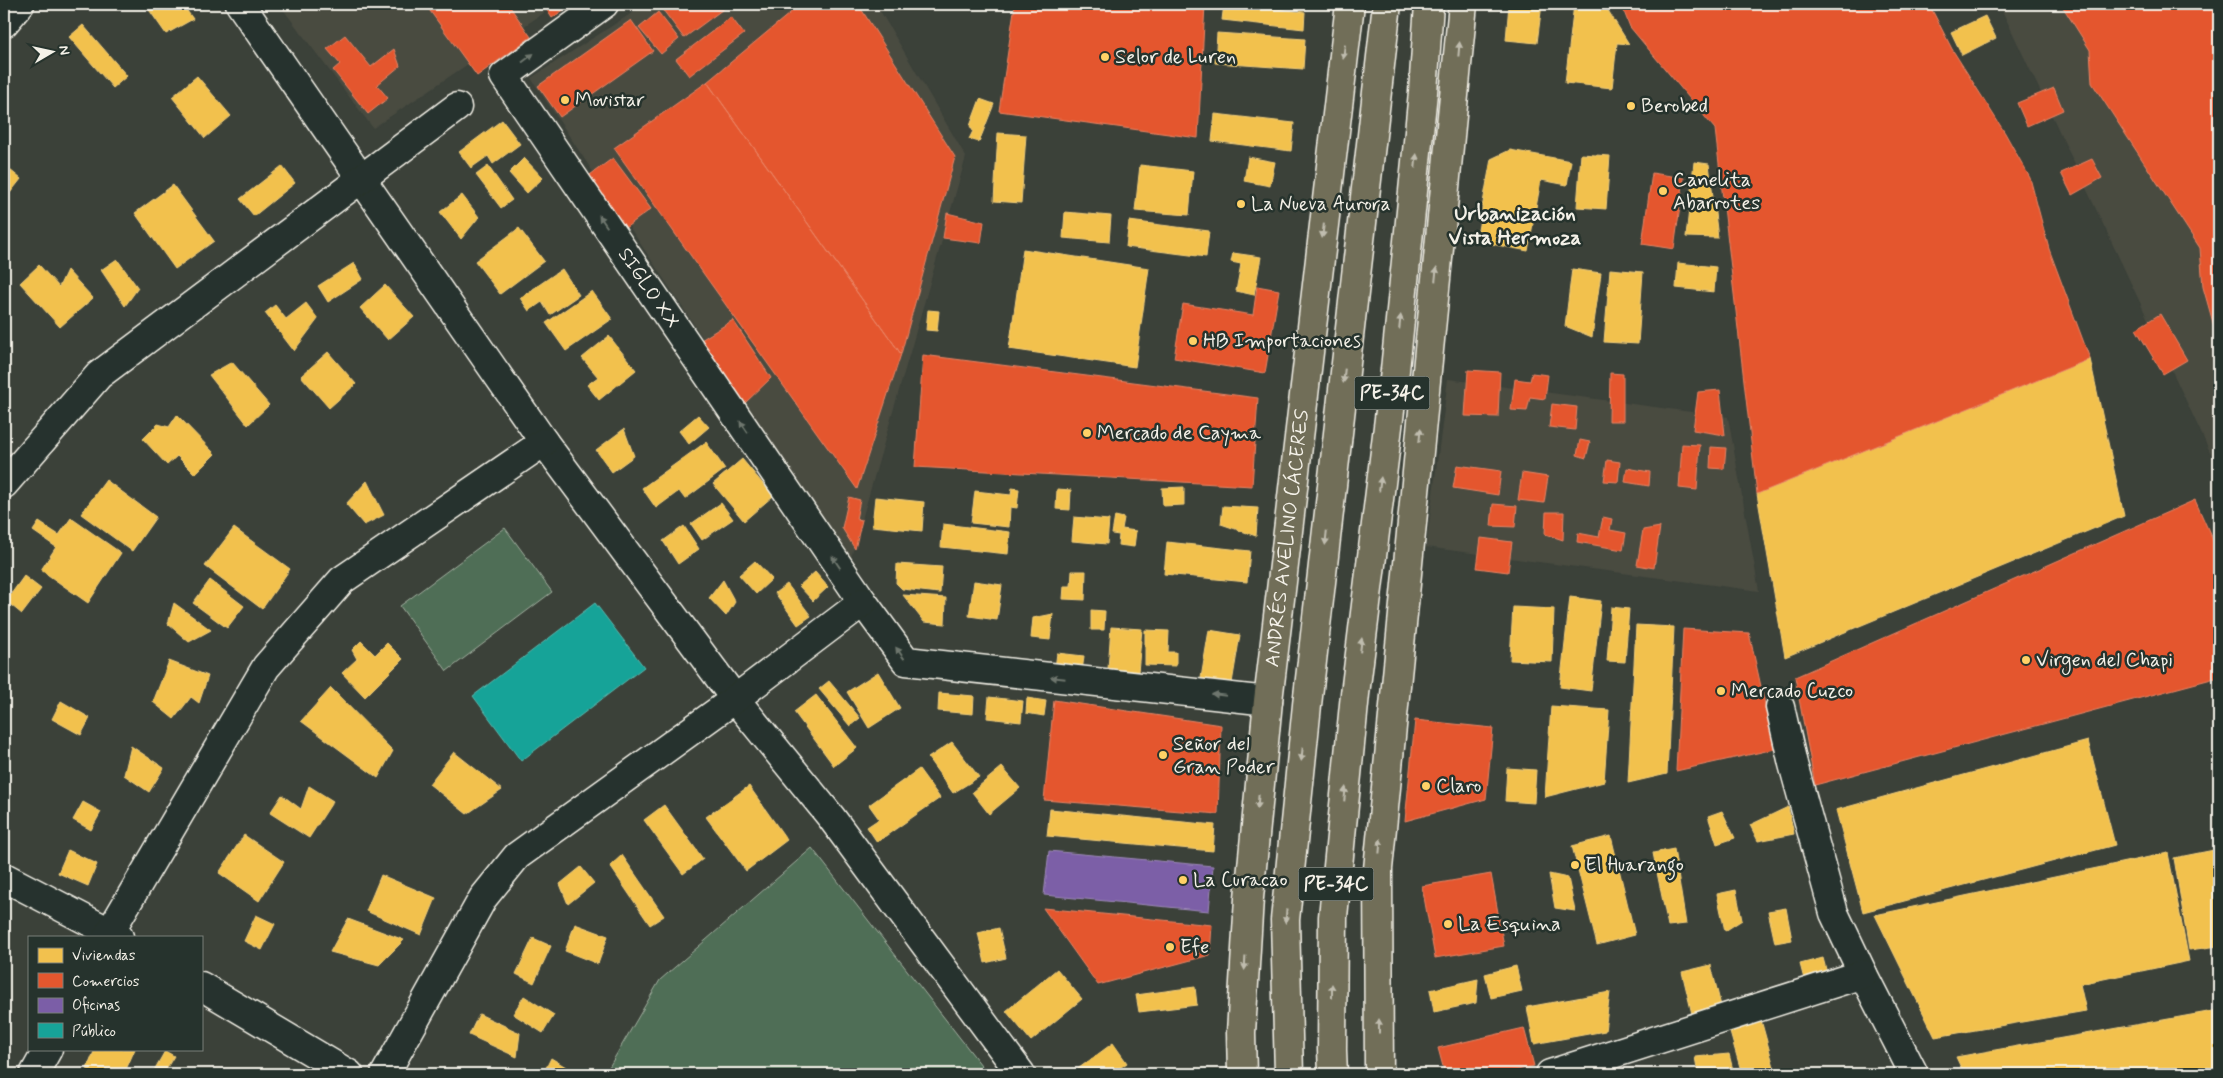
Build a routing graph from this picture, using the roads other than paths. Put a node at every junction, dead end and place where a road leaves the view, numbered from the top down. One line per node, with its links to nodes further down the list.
1 (20, 4): 8 (street)
2 (240, 4): 10 (street)
3 (604, 4): 13 (street, SIGLO XX, one-way to 3)
4 (1350, 4): 15 (main road, ANDRÉS AVELINO CÁCERES, one-way to 15)
5 (1387, 4): 27 (main road, ANDRÉS AVELINO CÁCERES / PE-34C, one-way to 27)
6 (1429, 4): 28 (main road, PE-34C, one-way to 6)
7 (1464, 4): 29 (main road, one-way to 7)
8 (4, 23)
9 (456, 107): 10 (street)
10 (361, 179): 11 (street); 12 (street)
11 (544, 442): 14 (street); 18 (street)
12 (4, 484)
13 (863, 602): 14 (street); 15 (street, one-way to 13)
14 (735, 699): 24 (street); 25 (street)
15 (1268, 701): 26 (main road, ANDRÉS AVELINO CÁCERES, one-way to 26)
16 (1780, 706): 19 (street)
17 (4, 877): 18 (street)
18 (112, 935)
19 (1863, 974): 30 (street); 31 (street)
20 (202, 987): 23 (street)
21 (47, 1050): 22 (street)
22 (34, 1074)
23 (349, 1074)
24 (385, 1074)
25 (1022, 1074)
26 (1242, 1074)
27 (1289, 1074)
28 (1333, 1074)
29 (1379, 1074)
30 (1550, 1074)
31 (1914, 1074)

